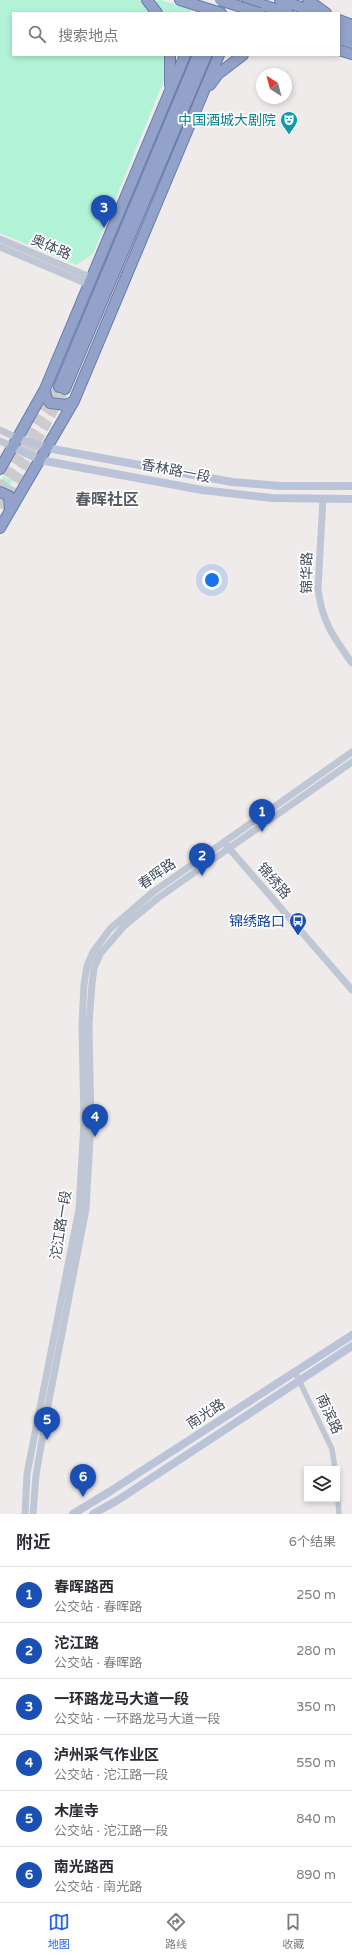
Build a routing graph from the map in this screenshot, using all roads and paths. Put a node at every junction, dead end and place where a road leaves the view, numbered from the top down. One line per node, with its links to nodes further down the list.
1 (147, 0): 8 (highway)
2 (180, 0): 7 (highway)
3 (220, 0): 11 (highway, bridge)
4 (247, 0): 10 (highway); 12 (highway)
5 (280, 0): 13 (highway)
6 (308, 0): 14 (highway)
7 (208, 7): 9 (highway)
8 (156, 12)
9 (218, 12)
10 (241, 12)
11 (257, 12)
12 (285, 12)
13 (315, 12)
14 (325, 12)
15 (340, 20): 16 (highway)
16 (352, 24)
17 (340, 30): 18 (highway)
18 (352, 34)
19 (340, 39): 20 (highway)
20 (352, 43)
21 (340, 50): 22 (highway)
22 (352, 54)
23 (170, 56): 28 (highway)
24 (185, 56): 28 (highway)
25 (202, 56): 33 (highway)
26 (218, 56): 29 (highway)
27 (242, 56): 29 (highway)
28 (170, 89): 32 (highway)
29 (199, 101): 35 (highway)
30 (0, 239): 32 (street, 奥体路)
31 (0, 247): 32 (street, 奥体路)
32 (91, 282): 34 (highway)
33 (62, 388)
34 (45, 389): 35 (highway); 38 (highway)
35 (74, 401): 39 (highway)
36 (0, 430): 38 (street, 香林路一段)
37 (0, 442): 38 (street, 香林路一段)
38 (15, 442): 39 (main road, 香林路一段); 40 (main road, 香林路一段); 41 (highway)
39 (47, 448): 40 (highway); 42 (main road, 香林路一段)
40 (40, 460): 44 (main road, 香林路一段); 46 (highway)
41 (0, 469)
42 (352, 486)
43 (0, 492): 46 (highway)
44 (326, 499): 45 (main road, 香林路一段); 48 (street, 锦华路); 49 (street, 锦华路)
45 (352, 499)
46 (10, 510): 47 (highway)
47 (0, 528)
48 (352, 657)
49 (352, 663)
50 (352, 752): 52 (street, 春晖路)
51 (352, 762): 52 (street, 春晖路)
52 (227, 845): 53 (street, 春晖路); 54 (street, 锦绣路)
53 (104, 942): 61 (street, 沱江路一段); 62 (street, 沱江路一段)
54 (352, 990)
55 (352, 1335): 57 (main road, 南光路)
56 (352, 1346): 58 (main road, 南光路)
57 (295, 1372): 58 (street, 南滨路); 63 (main road, 南光路)
58 (299, 1379): 59 (street, 南滨路); 64 (main road, 南光路)
59 (334, 1466)
60 (339, 1502): 65 (street)
61 (25, 1514)
62 (33, 1514)
63 (72, 1514)
64 (93, 1514)
65 (340, 1514)

